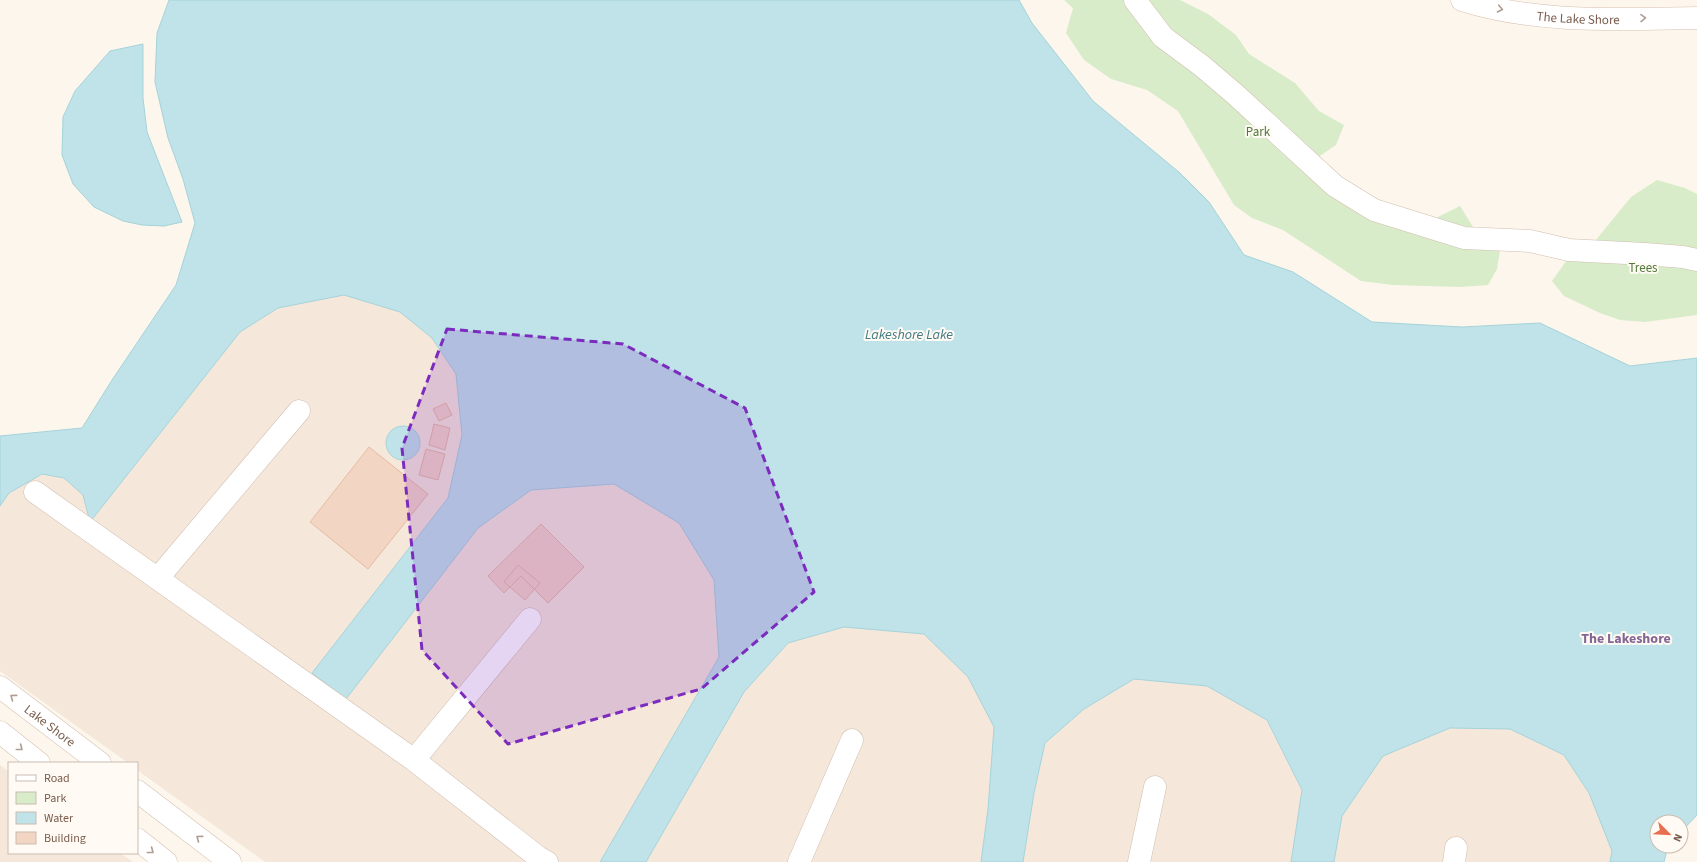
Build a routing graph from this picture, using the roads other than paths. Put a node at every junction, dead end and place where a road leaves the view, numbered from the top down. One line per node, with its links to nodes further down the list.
1 (1135, 0): 4 (street)
2 (1462, 0): 3 (street, The Lake Shore, one-way to 3)
3 (1697, 18)
4 (1697, 260)
5 (299, 411): 7 (street)
6 (35, 492): 7 (street)
7 (158, 578): 12 (street)
8 (530, 619): 12 (street)
9 (0, 687): 14 (street, Lake Shore, one-way to 9)
10 (0, 732): 13 (street, one-way to 13)
11 (852, 740): 21 (street)
12 (414, 760): 20 (street)
13 (38, 762)
14 (99, 762)
15 (1155, 787): 22 (street)
16 (138, 792): 19 (street, one-way to 16)
17 (138, 840): 18 (street, one-way to 18)
18 (166, 862)
19 (230, 862)
20 (547, 862)
21 (799, 862)
22 (1139, 862)

